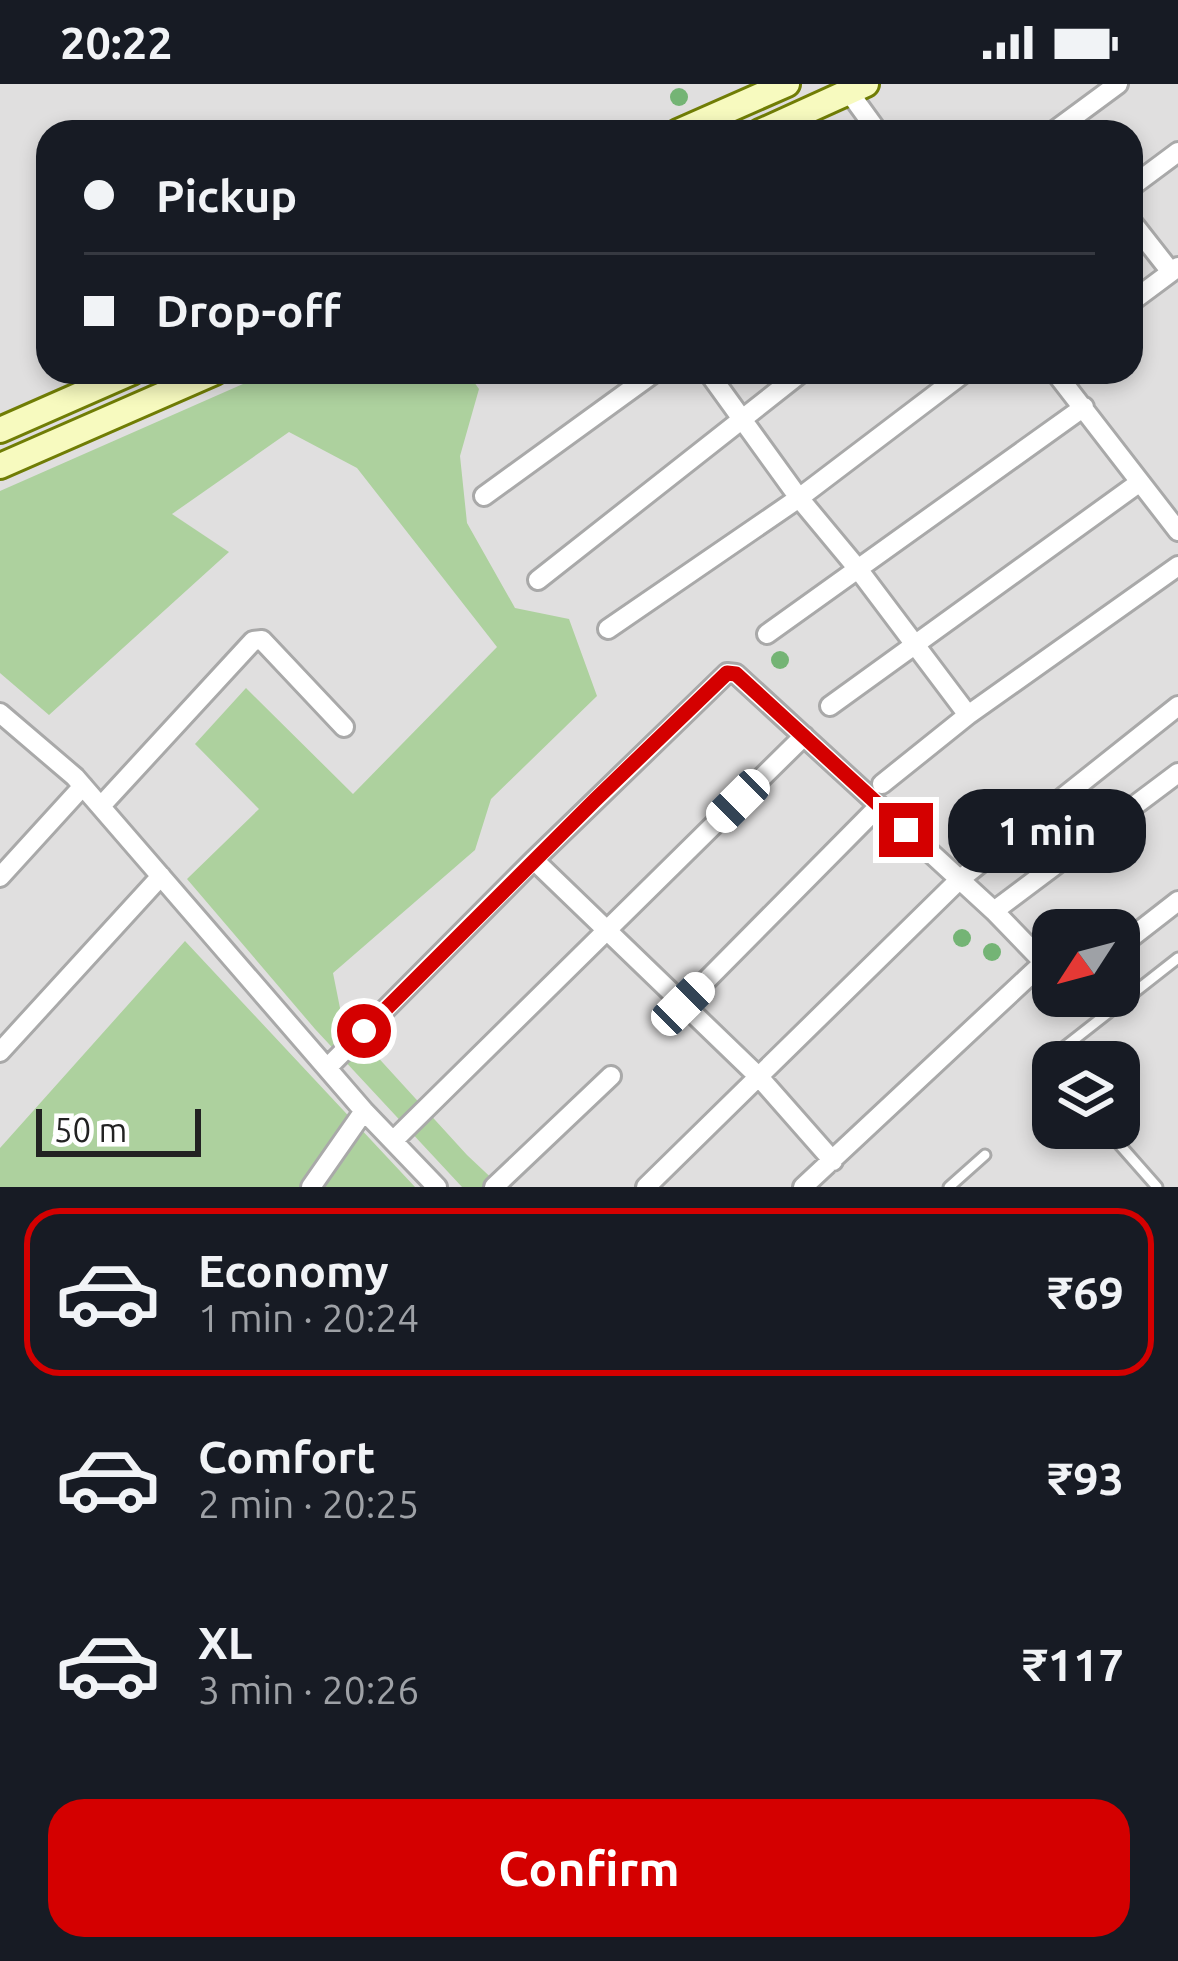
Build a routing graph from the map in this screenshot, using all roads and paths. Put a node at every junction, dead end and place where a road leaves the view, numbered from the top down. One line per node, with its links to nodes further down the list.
1 (787, 84): 4 (street)
2 (1118, 84): 7 (street)
3 (858, 88): 5 (street); 6 (street)
4 (705, 120)
5 (787, 120)
6 (873, 120)
7 (1069, 120)
8 (1178, 152): 9 (street)
9 (1143, 179)
10 (1143, 234): 11 (street)
11 (1175, 269): 12 (street)
12 (1143, 293)
13 (104, 384): 22 (street)
14 (188, 384): 23 (street)
15 (639, 384): 25 (street)
16 (717, 384): 21 (street)
17 (787, 384): 21 (street)
18 (949, 384): 26 (street)
19 (1065, 384): 20 (street)
20 (1084, 407): 24 (street); 29 (street)
21 (743, 419): 26 (street); 30 (street)
22 (0, 430)
23 (0, 466)
24 (1140, 482): 27 (street); 33 (street)
25 (484, 496)
26 (799, 498): 29 (street); 31 (street)
27 (1178, 531)
28 (1178, 566): 37 (street)
29 (858, 569): 32 (street); 33 (street)
30 (538, 580)
31 (608, 629)
32 (767, 634)
33 (914, 644): 34 (street); 37 (street)
34 (830, 706)
35 (1178, 706): 48 (street)
36 (0, 713): 42 (street)
37 (968, 715): 41 (street)
38 (344, 727): 43 (street)
39 (804, 736): 44 (street); 45 (street); 51 (street)
40 (1178, 773): 50 (street)
41 (883, 784)
42 (83, 786): 43 (street); 47 (street)
43 (101, 806): 46 (street)
44 (879, 806): 48 (street); 56 (street)
45 (534, 860): 51 (street); 59 (street)
46 (161, 876): 58 (street); 59 (street)
47 (0, 878)
48 (959, 880): 50 (street); 61 (street)
49 (1178, 901): 52 (street)
50 (994, 911): 53 (street)
51 (606, 929): 56 (street); 63 (street)
52 (1140, 931)
53 (1032, 951)
54 (1178, 958): 57 (lane)
55 (1032, 982): 66 (street)
56 (683, 1004): 61 (street)
57 (1072, 1041)
58 (0, 1052)
59 (327, 1068): 62 (street)
60 (611, 1076): 69 (street)
61 (759, 1077): 66 (street); 70 (street)
62 (364, 1111): 63 (street); 67 (street)
63 (393, 1141): 68 (street)
64 (1124, 1149): 73 (lane)
65 (985, 1154): 72 (lane)
66 (832, 1161): 71 (street)
67 (311, 1187)
68 (437, 1187)
69 (494, 1187)
70 (646, 1187)
71 (803, 1187)
72 (949, 1187)
73 (1157, 1187)

